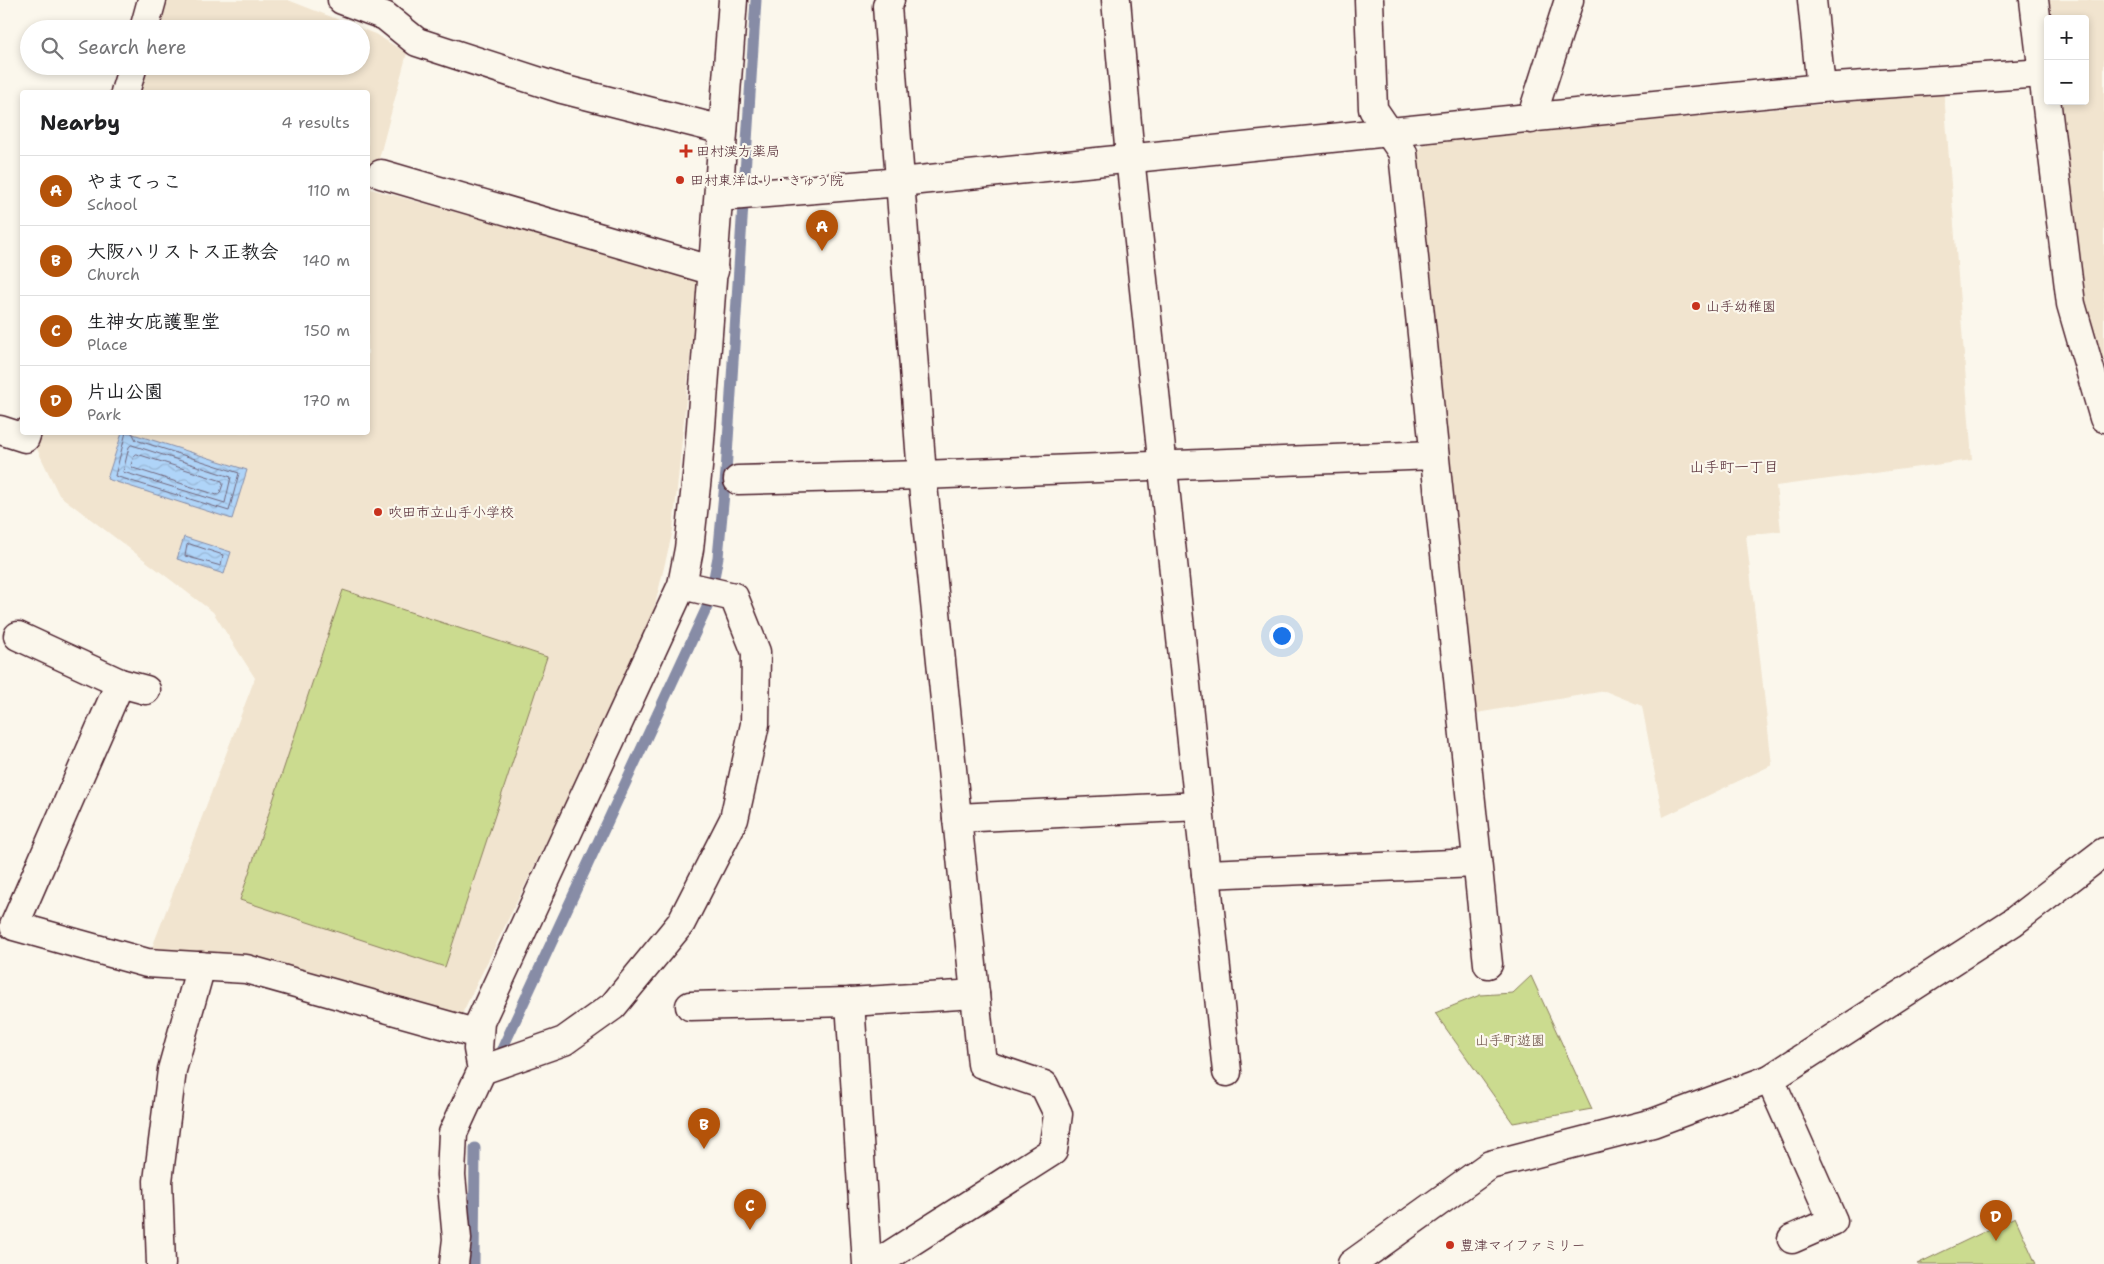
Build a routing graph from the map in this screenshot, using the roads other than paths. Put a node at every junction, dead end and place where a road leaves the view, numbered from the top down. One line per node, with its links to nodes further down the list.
1 (152, 0): 10 (street)
2 (342, 0): 16 (street)
3 (733, 0): 16 (street)
4 (890, 0): 20 (street)
5 (1116, 0): 18 (street)
6 (1369, 0): 17 (street)
7 (1569, 0): 15 (street)
8 (1812, 0): 13 (street)
9 (2034, 0): 11 (street)
10 (146, 20)
11 (2043, 73): 13 (street); 23 (street)
12 (130, 75): 14 (street)
13 (1821, 88): 15 (street)
14 (126, 90)
15 (1531, 119): 17 (street)
16 (723, 130): 21 (street)
17 (1387, 131): 18 (street); 26 (street)
18 (1130, 157): 20 (street); 27 (street)
19 (381, 174): 22 (street)
20 (900, 182): 21 (street); 28 (street)
21 (735, 196): 22 (street)
22 (714, 271): 30 (street)
23 (2104, 418)
24 (0, 430): 25 (street)
25 (26, 435)
26 (1434, 456): 27 (street); 37 (street)
27 (1162, 466): 28 (street); 34 (street)
28 (922, 475): 29 (street); 35 (street)
29 (738, 480)
30 (701, 589): 44 (street); 45 (street)
31 (18, 636): 32 (street)
32 (120, 682): 33 (street); 40 (street)
33 (146, 690)
34 (1199, 806): 35 (street); 38 (street)
35 (957, 818): 41 (street)
36 (2104, 852): 47 (street)
37 (1477, 864): 38 (street); 39 (street)
38 (1206, 874): 46 (street)
39 (1488, 964)
40 (201, 966): 44 (street); 49 (street)
41 (975, 994): 42 (street); 52 (street)
42 (850, 1002): 43 (street); 51 (street)
43 (690, 1006)
44 (478, 1034): 45 (street)
45 (482, 1070): 50 (street)
46 (1227, 1072)
47 (1770, 1079): 48 (street); 53 (street)
48 (1792, 1239)
49 (160, 1264)
50 (454, 1264)
51 (868, 1264)
52 (876, 1264)
53 (1352, 1264)

